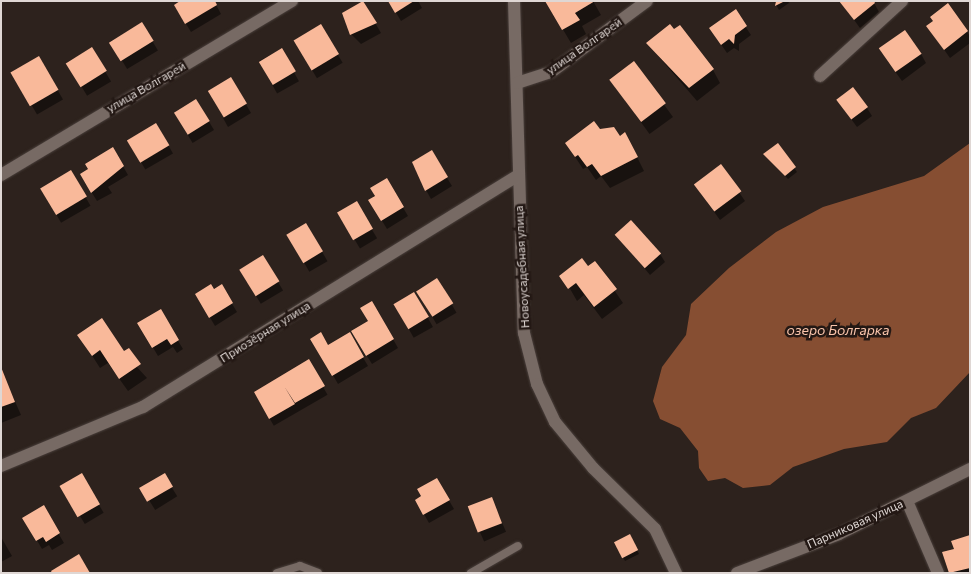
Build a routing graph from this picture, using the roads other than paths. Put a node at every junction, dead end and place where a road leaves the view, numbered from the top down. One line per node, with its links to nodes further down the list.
1 (292, 1): 7 (street, улица Волгарей)
2 (514, 1): 6 (street, Новоусадебная улица)
3 (647, 1): 6 (street, улица Волгарей)
4 (902, 1): 5 (street)
5 (820, 76)
6 (517, 83): 8 (street, Новоусадебная улица)
7 (1, 175)
8 (518, 175): 9 (street, Приозёрная улица); 16 (street, Новоусадебная улица)
9 (1, 466)
10 (970, 469): 11 (street, Парниковая улица)
11 (907, 500): 17 (street, Парниковая улица); 18 (street)
12 (518, 546): 15 (lane)
13 (278, 573): 14 (lane)
14 (318, 573)
15 (472, 573)
16 (676, 573)
17 (737, 573)
18 (938, 573)

